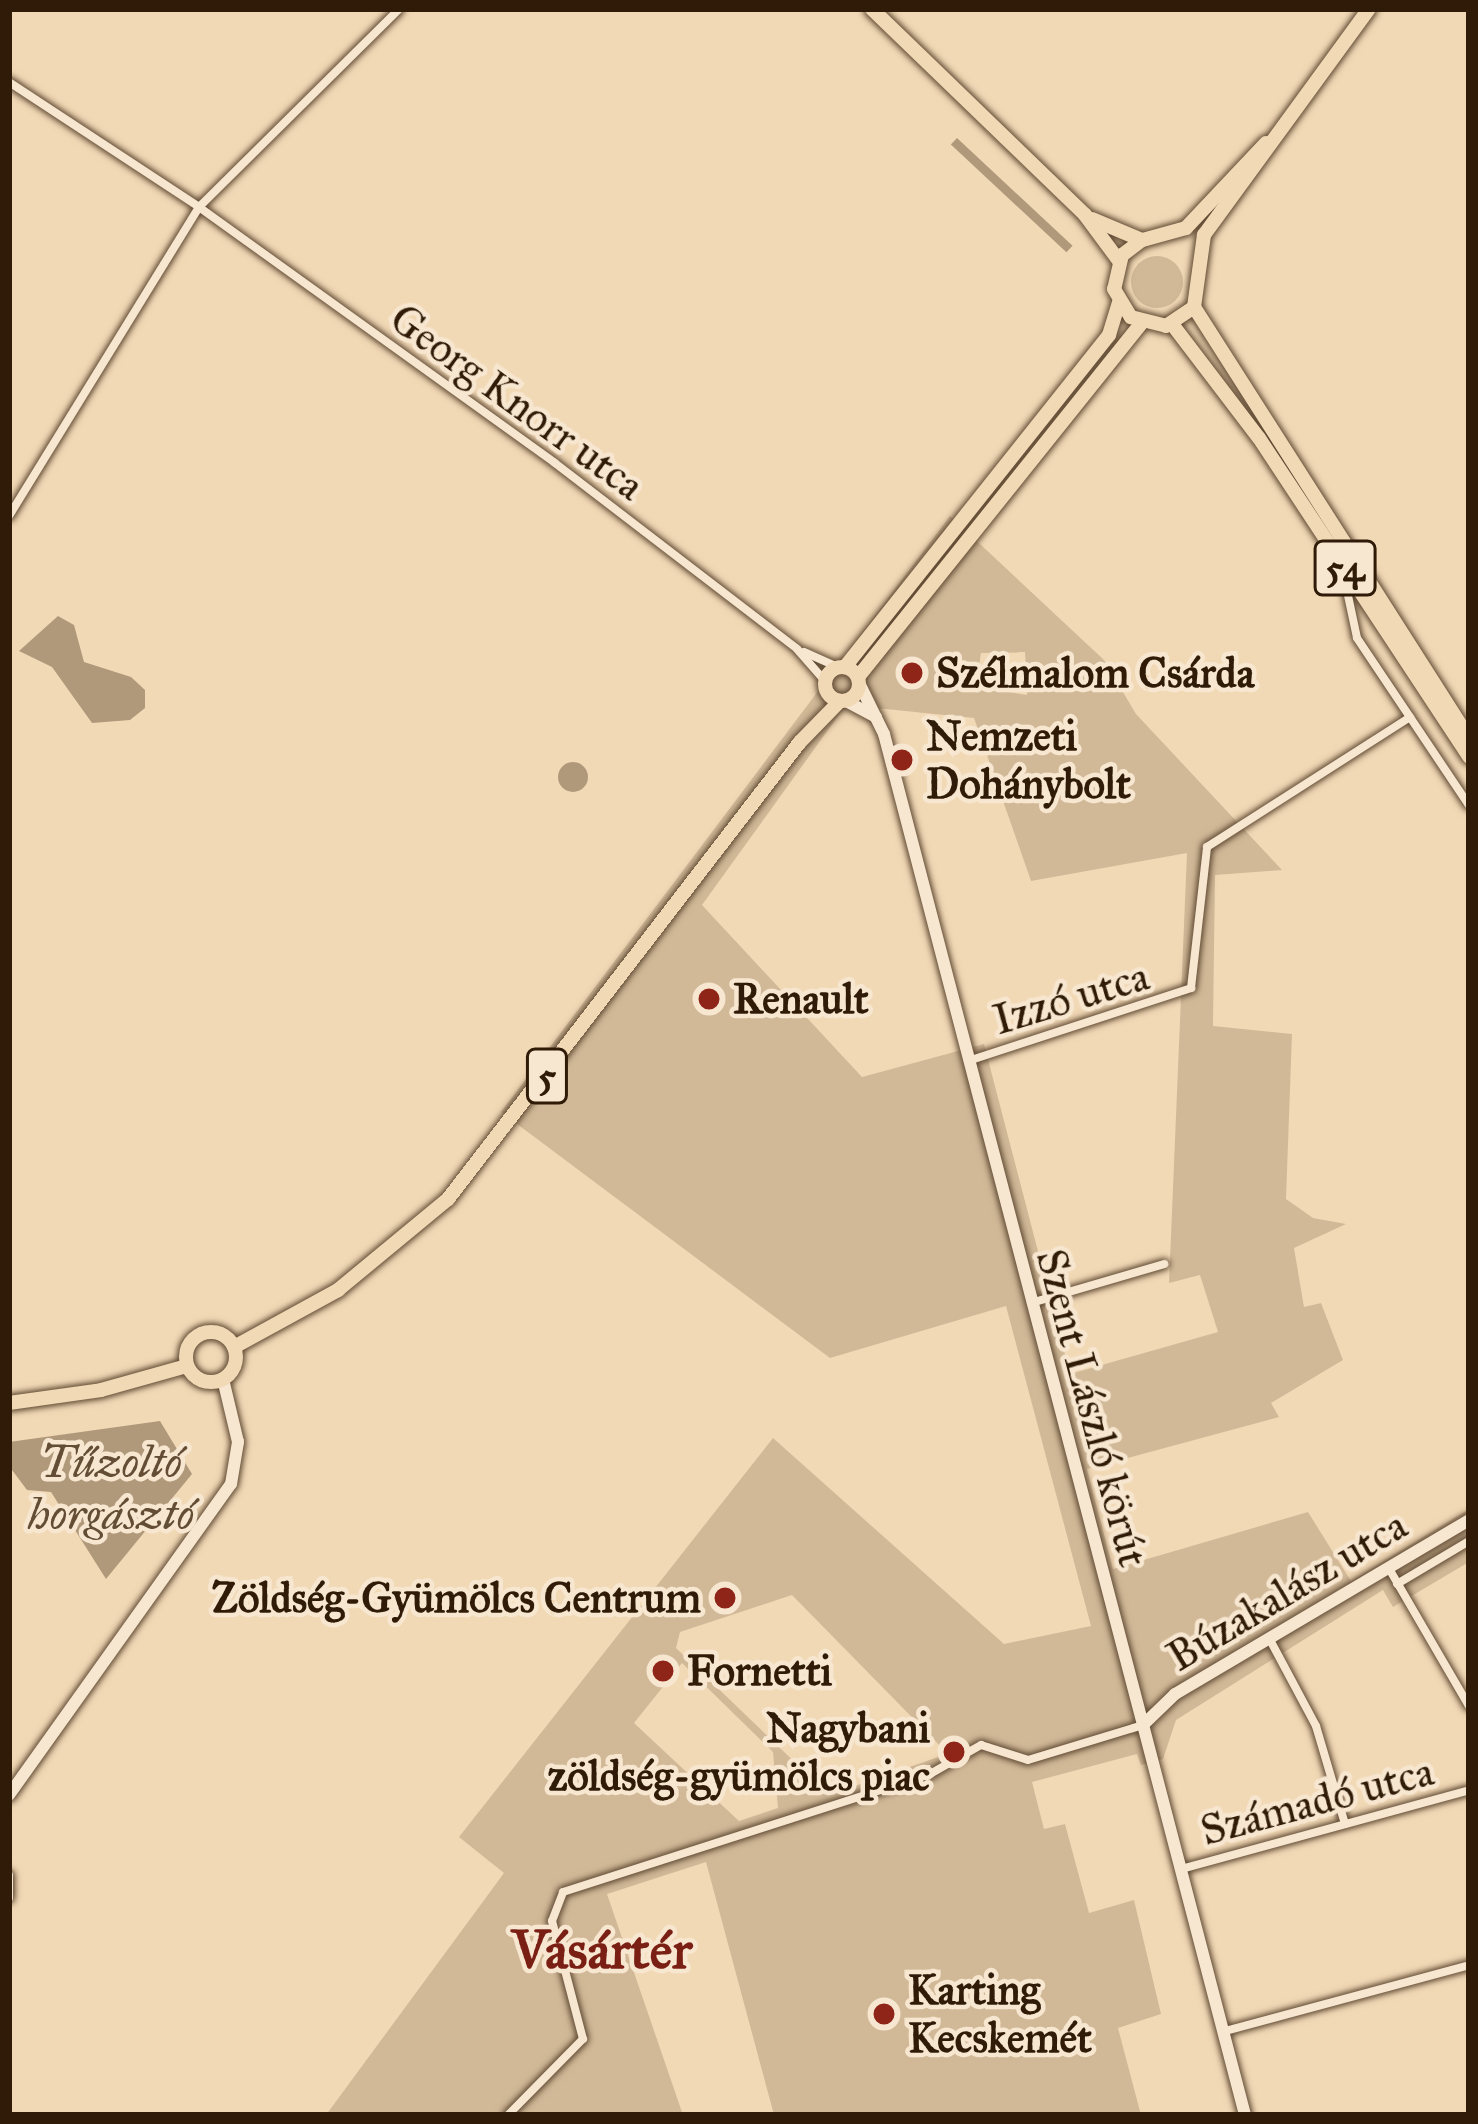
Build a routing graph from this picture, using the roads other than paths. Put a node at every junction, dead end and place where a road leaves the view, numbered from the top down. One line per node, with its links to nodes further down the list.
1 (399, 9): 6 (street)
2 (872, 9): 7 (main road)
3 (1369, 9): 5 (main road)
4 (9, 82): 6 (street, Georg Knorr utca)
5 (1266, 143): 8 (main road); 11 (main road)
6 (199, 207): 17 (street); 19 (street, Georg Knorr utca)
7 (1085, 215): 9 (main road); 10 (main road)
8 (1164, 238): 9 (main road); 11 (main road)
9 (1142, 240): 10 (main road)
10 (1119, 261): 12 (main road, 5)
11 (1199, 266): 13 (main road)
12 (1118, 302): 14 (main road); 16 (main road, 5)
13 (1194, 307): 15 (main road); 25 (main road, 54)
14 (1142, 323): 15 (main road); 16 (main road, 5)
15 (1172, 324): 18 (main road, 54)
16 (1032, 444): 20 (main road, 5); 21 (main road, 5)
17 (9, 516)
18 (1341, 561): 24 (street); 26 (main road, 54)
19 (797, 649): 20 (street, Georg Knorr utca); 22 (street, Georg Knorr utca)
20 (841, 667): 21 (main road); 22 (main road, 5)
21 (859, 681): 22 (main road, 5); 23 (street, Szent László körút)
22 (834, 694): 23 (street); 31 (main road, 5)
23 (877, 717): 28 (street, Szent László körút)
24 (1410, 717): 27 (street); 28 (street, Izzó utca)
25 (1469, 738)
26 (1469, 757)
27 (1469, 805)
28 (967, 1061): 30 (street, Szent László körút)
29 (1164, 1264): 30 (street)
30 (1030, 1303): 40 (street, Szent László körút)
31 (234, 1347): 32 (main road, 5); 33 (main road)
32 (187, 1366): 33 (main road); 34 (main road, 5)
33 (223, 1379): 42 (street)
34 (9, 1403)
35 (1469, 1520): 37 (street, Búzakalász utca)
36 (1469, 1541): 37 (street, Búzakalász utca)
37 (1394, 1578): 38 (street, Búzakalász utca); 39 (street)
38 (1269, 1638): 40 (street, Búzakalász utca); 43 (street)
39 (1469, 1706)
40 (1142, 1725): 44 (street, Szent László körút); 49 (street)
41 (1469, 1790): 43 (street, Számadó utca)
42 (9, 1795)
43 (1345, 1824): 44 (street, Számadó utca)
44 (1181, 1869): 48 (street, Szent László körút)
45 (9, 1875): 46 (street)
46 (9, 1898)
47 (1469, 1965): 48 (street)
48 (1225, 2031): 50 (street, Szent László körút)
49 (508, 2115)
50 (1245, 2115)

